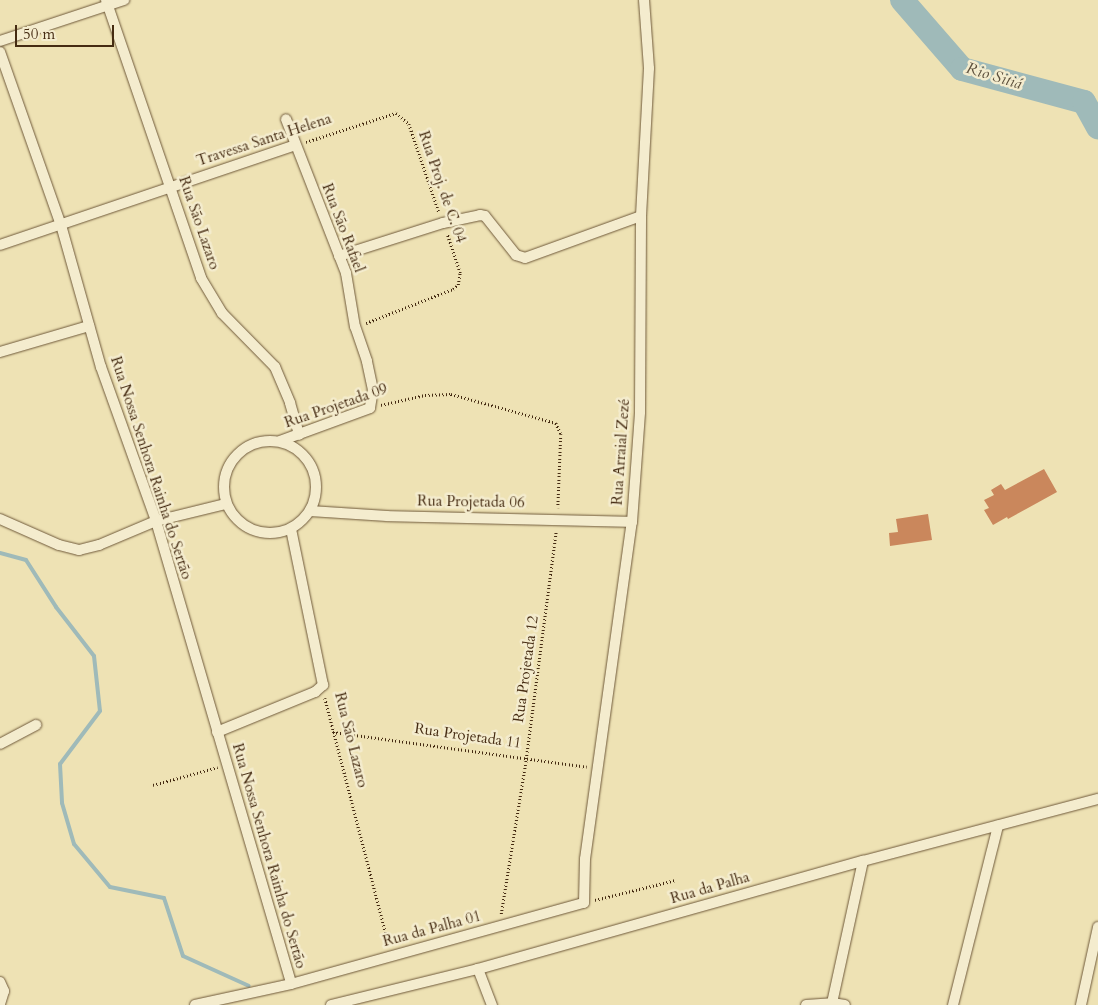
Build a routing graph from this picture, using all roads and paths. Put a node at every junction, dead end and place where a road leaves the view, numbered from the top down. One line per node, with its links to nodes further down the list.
1 (124, 0): 3 (street)
2 (644, 0): 10 (street, Rua Arraial Zezé)
3 (106, 3): 4 (street); 9 (street, Rua São Lazaro)
4 (0, 41)
5 (0, 52): 12 (street, Rua Nossa Senhora Rainha do Sertão)
6 (396, 113): 8 (path, Travessa Santa Helena); 11 (path, Rua Proj. de C. 04)
7 (286, 119): 8 (street, Rua São Rafael)
8 (295, 145): 9 (street, Travessa Santa Helena); 14 (street, Rua São Rafael)
9 (170, 187): 12 (street, Travessa Santa Helena); 20 (street, Rua São Lazaro)
10 (641, 216): 11 (street); 27 (street, Rua Arraial Zezé)
11 (443, 222): 14 (street); 16 (path, Rua Proj. de C. 04)
12 (61, 225): 13 (street, Travessa Santa Helena); 15 (street, Rua Nossa Senhora Rainha do Sertão)
13 (0, 245)
14 (340, 256): 16 (street, Rua São Rafael)
15 (90, 326): 17 (street); 26 (street, Rua Nossa Senhora Rainha do Sertão)
16 (355, 327): 18 (street, Rua São Rafael)
17 (0, 352)
18 (370, 408): 19 (path, Rua Projetada 09); 20 (street, Rua Projetada 09)
19 (548, 420): 25 (path, Rua Projetada 12)
20 (299, 434): 21 (street, Rua Projetada 09)
21 (280, 441): 22 (street); 23 (street)
22 (226, 504): 26 (street); 28 (street)
23 (310, 511): 25 (street, Rua Projetada 06); 28 (street)
24 (0, 519): 26 (street)
25 (558, 519): 27 (street, Rua Projetada 06); 34 (path, Rua Projetada 12)
26 (156, 521): 31 (street, Rua Nossa Senhora Rainha do Sertão)
27 (632, 522): 36 (street, Rua Arraial Zezé)
28 (291, 529): 29 (street, Rua São Lazaro)
29 (322, 685): 31 (street); 32 (path, Rua São Lazaro)
30 (36, 725): 33 (street)
31 (217, 732): 35 (street, Rua Nossa Senhora Rainha do Sertão)
32 (332, 732): 34 (path, Rua Projetada 11); 45 (path, Rua São Lazaro)
33 (0, 744)
34 (526, 759): 36 (path, Rua Projetada 11); 43 (path, Rua Projetada 12)
35 (226, 764): 37 (path); 48 (street, Rua Nossa Senhora Rainha do Sertão)
36 (599, 768): 42 (street, Rua Arraial Zezé)
37 (153, 785)
38 (1098, 799): 39 (street, Rua da Palha)
39 (998, 826): 40 (street, Rua da Palha); 56 (street)
40 (862, 861): 46 (street, Rua da Palha); 49 (street)
41 (676, 880): 42 (path)
42 (584, 903): 43 (street, Rua da Palha 01)
43 (499, 926): 45 (street, Rua da Palha 01)
44 (1098, 927): 57 (street)
45 (392, 956): 48 (street, Rua da Palha 01)
46 (478, 969): 52 (street, Rua da Palha); 53 (street)
47 (0, 982): 50 (street)
48 (291, 984): 51 (street, Rua da Palha 01)
49 (832, 1003): 54 (street); 55 (street)
50 (0, 1004)
51 (195, 1005)
52 (331, 1005)
53 (492, 1005)
54 (806, 1005)
55 (845, 1005)
56 (953, 1005)
57 (1081, 1005)

